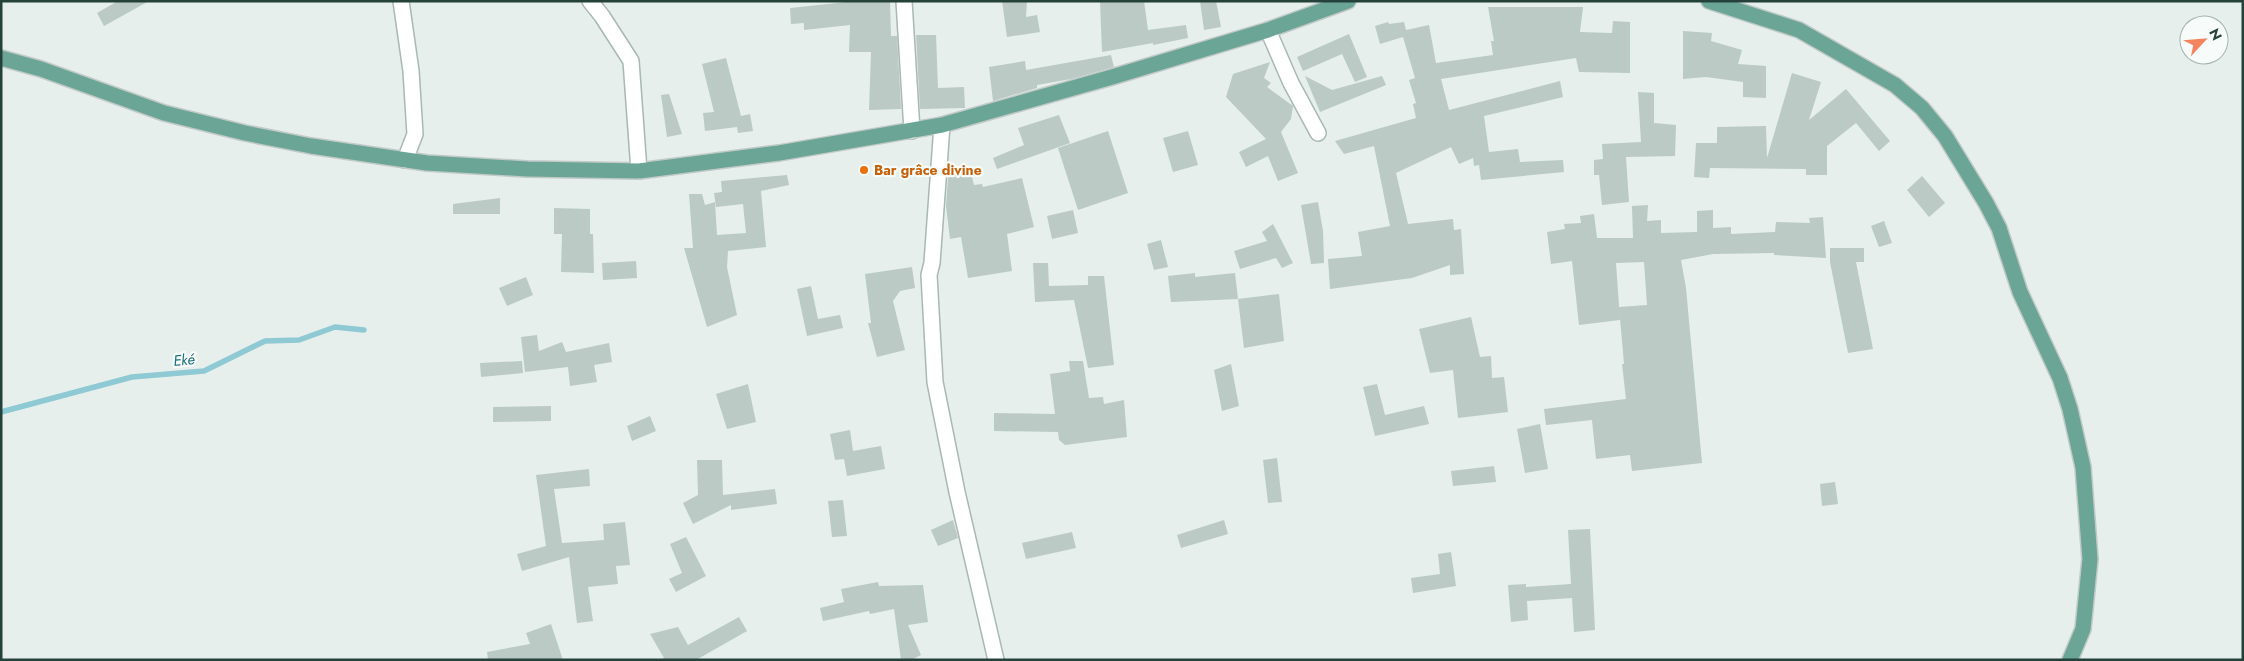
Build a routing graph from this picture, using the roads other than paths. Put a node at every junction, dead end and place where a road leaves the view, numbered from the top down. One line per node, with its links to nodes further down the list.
1 (401, 1): 11 (street)
2 (590, 1): 12 (street)
3 (904, 1): 9 (street)
4 (1348, 1): 6 (main road)
5 (1709, 1): 14 (main road)
6 (1268, 30): 8 (main road); 10 (street)
7 (1, 58): 11 (main road)
8 (942, 125): 9 (main road); 13 (street)
9 (912, 131): 12 (main road)
10 (1318, 134)
11 (405, 160): 12 (main road)
12 (639, 171)
13 (996, 660)
14 (2070, 660)

